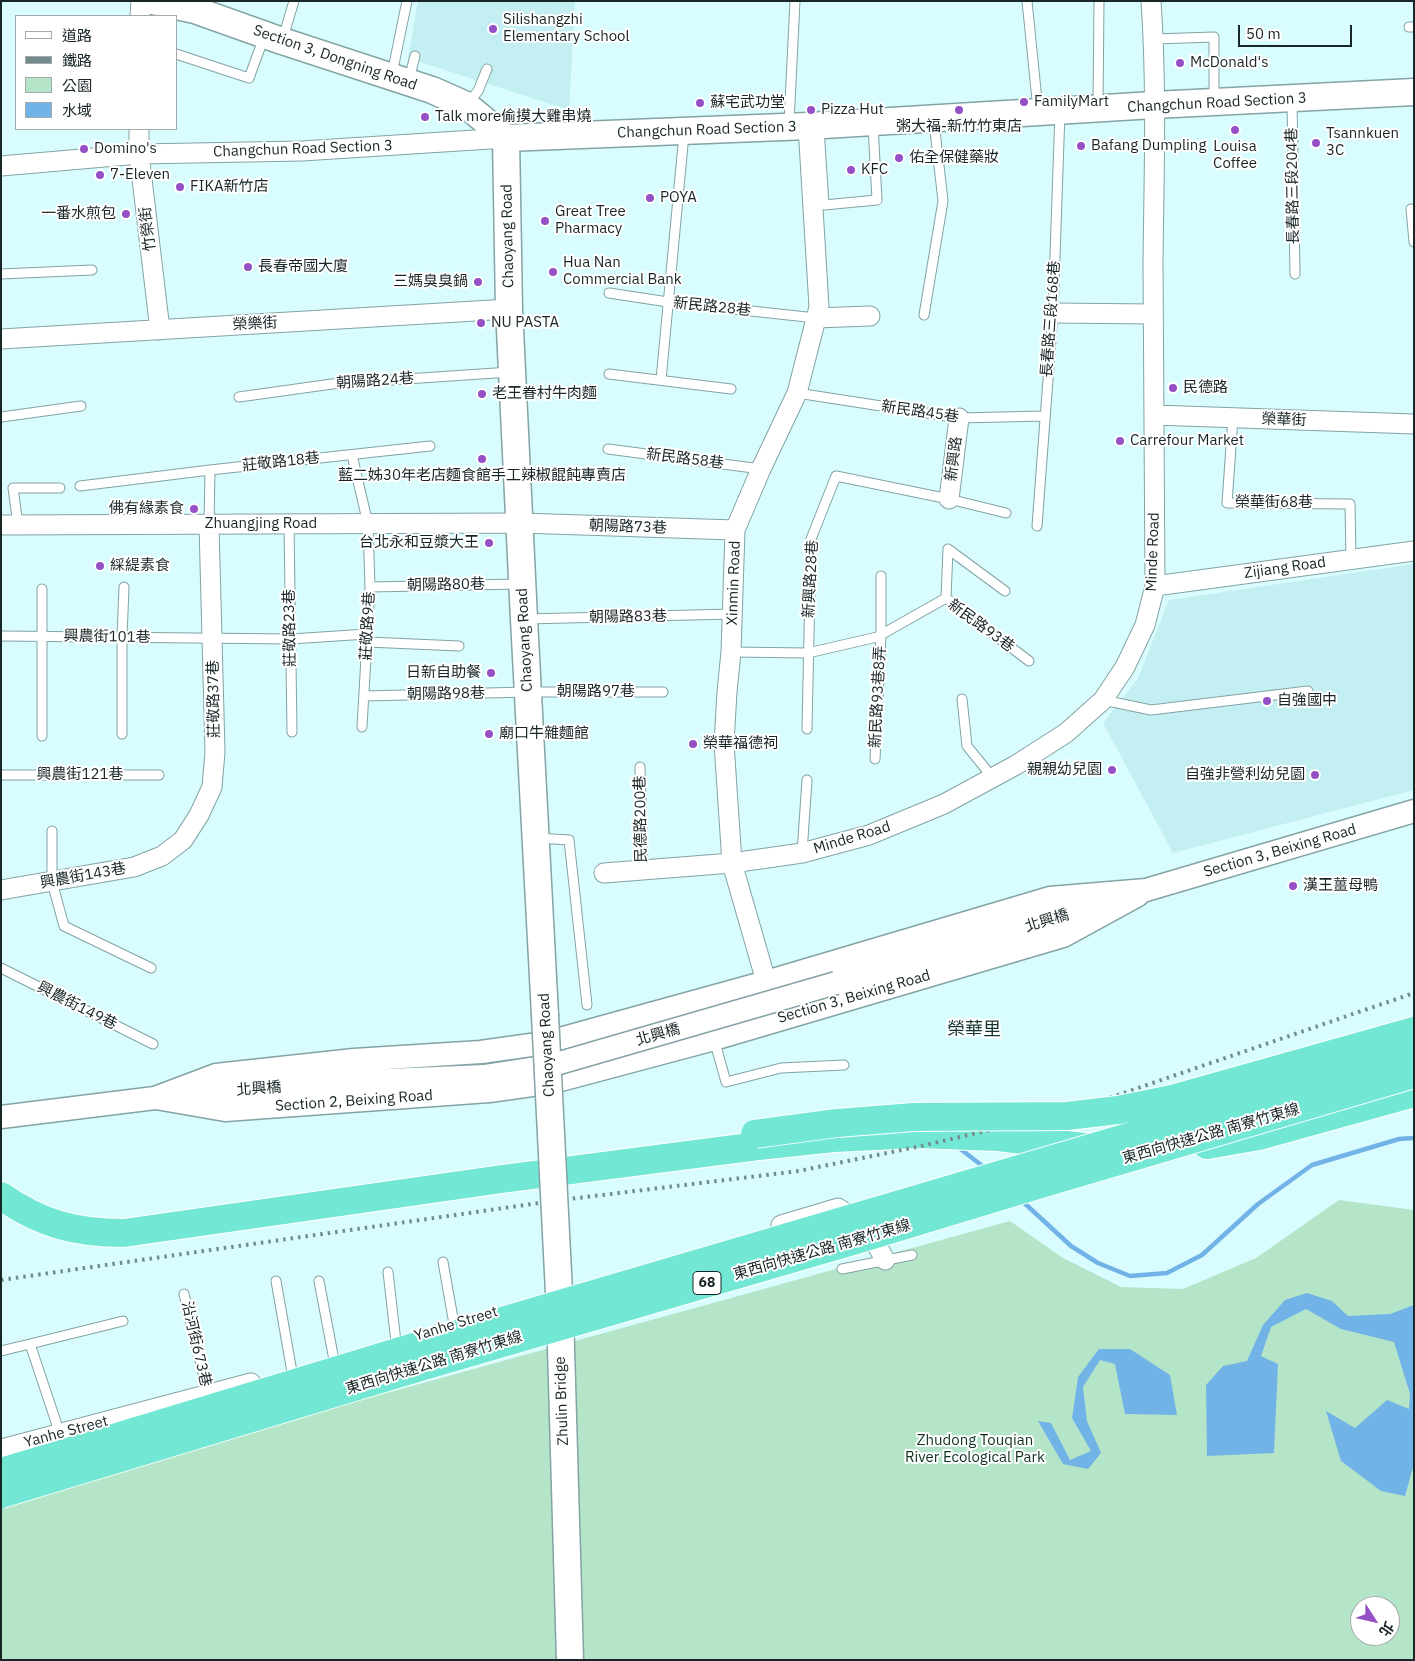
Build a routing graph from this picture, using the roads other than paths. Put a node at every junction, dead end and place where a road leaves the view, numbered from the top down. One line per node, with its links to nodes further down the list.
1 (141, 1): 9 (street)
2 (152, 1): 10 (lane); 11 (main road, Section 3, Dongning Road)
3 (294, 1): 11 (lane)
4 (407, 1): 16 (lane)
5 (795, 1): 26 (lane)
6 (1027, 1): 23 (lane, 長春路三段168巷)
7 (1099, 1): 22 (lane)
8 (1151, 1): 12 (street, Minde Road)
9 (140, 15)
10 (148, 15)
11 (273, 38): 13 (lane); 16 (main road, Section 3, Dongning Road)
12 (1154, 39): 19 (lane); 21 (street, Minde Road)
13 (178, 55)
14 (415, 56): 16 (lane)
15 (487, 68): 20 (lane)
16 (400, 79): 20 (main road, Section 3, Dongning Road)
17 (1414, 92): 18 (main road, Changchun Road Section 3)
18 (1292, 99): 19 (main road, Changchun Road Section 3); 36 (lane, 長春路三段204巷)
19 (1214, 102): 21 (main road, Changchun Road Section 3)
20 (466, 105): 29 (main road, Section 3, Dongning Road)
21 (1154, 106): 22 (main road, Changchun Road Section 3); 41 (street, Minde Road)
22 (1098, 110): 23 (main road, Changchun Road Section 3)
23 (1049, 112): 24 (main road, Changchun Road Section 3); 40 (lane, 長春路三段168巷)
24 (934, 119): 25 (main road, Changchun Road Section 3); 42 (lane)
25 (873, 123): 26 (main road, Changchun Road Section 3); 26 (lane)
26 (805, 126): 28 (main road, Changchun Road Section 3); 44 (street, Xinmin Road)
27 (139, 130): 30 (street, 竹榮街)
28 (684, 131): 29 (main road, Changchun Road Section 3); 38 (lane)
29 (506, 138): 30 (street, Changchun Road Section 3); 39 (main road, Chaoyang Road)
30 (139, 154): 31 (street, Changchun Road Section 3); 45 (street, 竹榮街)
31 (1, 166)
32 (1411, 209): 33 (lane)
33 (1414, 242)
34 (92, 270): 35 (lane)
35 (1, 274)
36 (1295, 274)
37 (609, 294): 38 (lane, 新民路28巷)
38 (668, 302): 44 (lane, 新民路28巷); 49 (lane)
39 (509, 309): 45 (street, 榮樂街); 47 (main road, Chaoyang Road)
40 (1053, 314): 41 (street); 55 (lane, 長春路三段168巷)
41 (1153, 314): 54 (street, Minde Road)
42 (924, 315)
43 (870, 316): 44 (street)
44 (816, 318): 51 (street, Xinmin Road)
45 (160, 330): 46 (street, 榮樂街)
46 (1, 339)
47 (512, 371): 52 (lane, 朝陽路24巷); 69 (main road, Chaoyang Road)
48 (609, 374): 49 (lane)
49 (661, 380): 50 (lane)
50 (731, 389)
51 (798, 393): 57 (lane, 新民路45巷); 63 (street, Xinmin Road)
52 (239, 397)
53 (81, 406): 56 (lane)
54 (1154, 415): 58 (street, 榮華街); 80 (street, Minde Road)
55 (1044, 416): 57 (lane, 新民路45巷); 74 (lane, 長春路三段168巷)
56 (1, 417)
57 (959, 418): 67 (street, 新興路)
58 (1233, 418): 59 (street, 榮華街); 77 (lane, 榮華街68巷)
59 (1414, 424)
60 (430, 446): 62 (lane, 莊敬路18巷)
61 (608, 449): 63 (lane, 新民路58巷)
62 (352, 455): 64 (lane, 莊敬路18巷); 71 (lane)
63 (762, 469): 75 (street, Xinmin Road)
64 (210, 470): 65 (lane, 莊敬路18巷); 73 (lane)
65 (80, 486)
66 (60, 488): 72 (lane)
67 (949, 499): 68 (lane); 97 (lane, 新興路28巷)
68 (1006, 513)
69 (520, 523): 71 (street, Zhuangjing Road); 75 (street, 朝陽路73巷); 79 (main road, Chaoyang Road)
70 (289, 524): 71 (street, Zhuangjing Road); 73 (street, Zhuangjing Road); 94 (lane, 莊敬路23巷)
71 (368, 524): 82 (lane, 莊敬路9巷)
72 (10, 525): 73 (street, Zhuangjing Road)
73 (209, 525): 92 (street, 莊敬路37巷)
74 (1037, 526)
75 (735, 530): 86 (street, Xinmin Road)
76 (1414, 551): 77 (street, Zijiang Road)
77 (1351, 559): 80 (street, Zijiang Road)
78 (881, 576): 88 (lane, 新民路93巷8弄)
79 (522, 584): 82 (lane, 朝陽路80巷); 87 (main road, Chaoyang Road)
80 (1155, 586): 104 (street, Minde Road)
81 (124, 587): 91 (lane)
82 (370, 587): 93 (lane, 莊敬路9巷)
83 (42, 589): 90 (lane)
84 (1005, 591): 85 (lane)
85 (946, 598): 88 (lane, 新民路93巷); 98 (lane, 新民路93巷)
86 (733, 614): 87 (lane, 朝陽路83巷); 96 (street, Xinmin Road)
87 (524, 619): 100 (main road, Chaoyang Road)
88 (881, 635): 97 (lane, 新民路93巷); 110 (lane, 新民路93巷8弄)
89 (1, 636): 90 (lane, 興農街101巷)
90 (43, 636): 91 (lane, 興農街101巷); 109 (lane)
91 (122, 637): 92 (lane, 興農街101巷); 108 (lane)
92 (212, 638): 94 (lane, 興農街101巷); 120 (street, 莊敬路37巷)
93 (367, 638): 94 (lane, 興農街101巷); 95 (lane, 興農街101巷); 102 (lane, 莊敬路9巷)
94 (291, 639): 107 (lane, 莊敬路23巷)
95 (459, 646)
96 (732, 652): 97 (lane, 新民路93巷); 121 (street, Xinmin Road)
97 (808, 653): 106 (lane)
98 (1029, 661)
99 (1308, 691): 104 (lane)
100 (528, 692): 101 (lane, 朝陽路97巷); 102 (lane, 朝陽路98巷); 118 (main road, Chaoyang Road)
101 (663, 692)
102 (364, 696): 105 (lane, 莊敬路9巷)
103 (962, 699): 114 (lane)
104 (1103, 700): 114 (street, Minde Road)
105 (362, 727)
106 (807, 729)
107 (292, 732)
108 (122, 734)
109 (42, 736)
110 (875, 759)
111 (640, 767): 122 (lane, 民德路200巷)
112 (159, 775): 113 (lane, 興農街121巷)
113 (1, 776)
114 (992, 778): 119 (street, Minde Road)
115 (807, 780): 119 (lane)
116 (1414, 811): 126 (street, Section 3, Beixing Road)
117 (52, 831): 124 (lane)
118 (536, 838): 130 (lane); 136 (main road, Chaoyang Road, bridge)
119 (802, 852): 121 (street, Minde Road)
120 (162, 856): 124 (street, 興農街143巷)
121 (732, 863): 122 (street, Minde Road); 129 (street, Xinmin Road)
122 (643, 870): 123 (street, Minde Road)
123 (604, 872)
124 (52, 882): 125 (street, 興農街143巷); 128 (lane)
125 (1, 890)
126 (1146, 890): 129 (street, Section 3, Beixing Road); 131 (street, Section 3, Beixing Road); 136 (street, 北興橋, bridge)
127 (1, 968): 134 (lane, 興農街149巷)
128 (151, 968)
129 (766, 982): 131 (street, Xinmin Road); 136 (street, Section 3, Beixing Road)
130 (587, 1005)
131 (777, 1020): 133 (street, Section 3, Beixing Road)
132 (1414, 1031): 143 (highway, bridge)
133 (714, 1039): 136 (street, Section 3, Beixing Road); 137 (lane)
134 (153, 1044)
135 (1414, 1053): 164 (highway, 東西向快速公路 南寮竹東線 / 68, bridge)
136 (549, 1064): 140 (street, 北興橋); 140 (street, Section 2, Beixing Road); 140 (street, Section 2, Beixing Road); 142 (main road, Chaoyang Road, bridge)
137 (844, 1065)
138 (1414, 1074): 165 (highway, 東西向快速公路 南寮竹東線 / 68, bridge)
139 (1414, 1093): 143 (highway, bridge)
140 (156, 1098): 141 (street, Section 2, Beixing Road)
141 (1, 1117)
142 (552, 1142): 166 (main road, Zhulin Bridge, bridge)
143 (501, 1174): 144 (highway); 145 (highway)
144 (1, 1180)
145 (1, 1196)
146 (912, 1255): 147 (lane)
147 (885, 1260): 149 (lane); 155 (street, Yanhe Street)
148 (443, 1262): 155 (lane)
149 (842, 1269)
150 (388, 1272): 156 (lane)
151 (276, 1281): 160 (lane)
152 (319, 1281): 159 (lane)
153 (184, 1294): 161 (lane, 沿河街673巷)
154 (123, 1320): 157 (lane)
155 (454, 1324): 156 (street, Yanhe Street)
156 (396, 1342): 159 (street, Yanhe Street)
157 (30, 1344): 158 (lane); 162 (lane)
158 (1, 1351)
159 (334, 1360): 160 (street, Yanhe Street)
160 (292, 1372): 161 (street, Yanhe Street)
161 (208, 1394): 162 (street, Yanhe Street)
162 (60, 1434): 163 (street, Yanhe Street)
163 (1, 1449)
164 (1, 1472)
165 (1, 1494)
166 (570, 1660)

